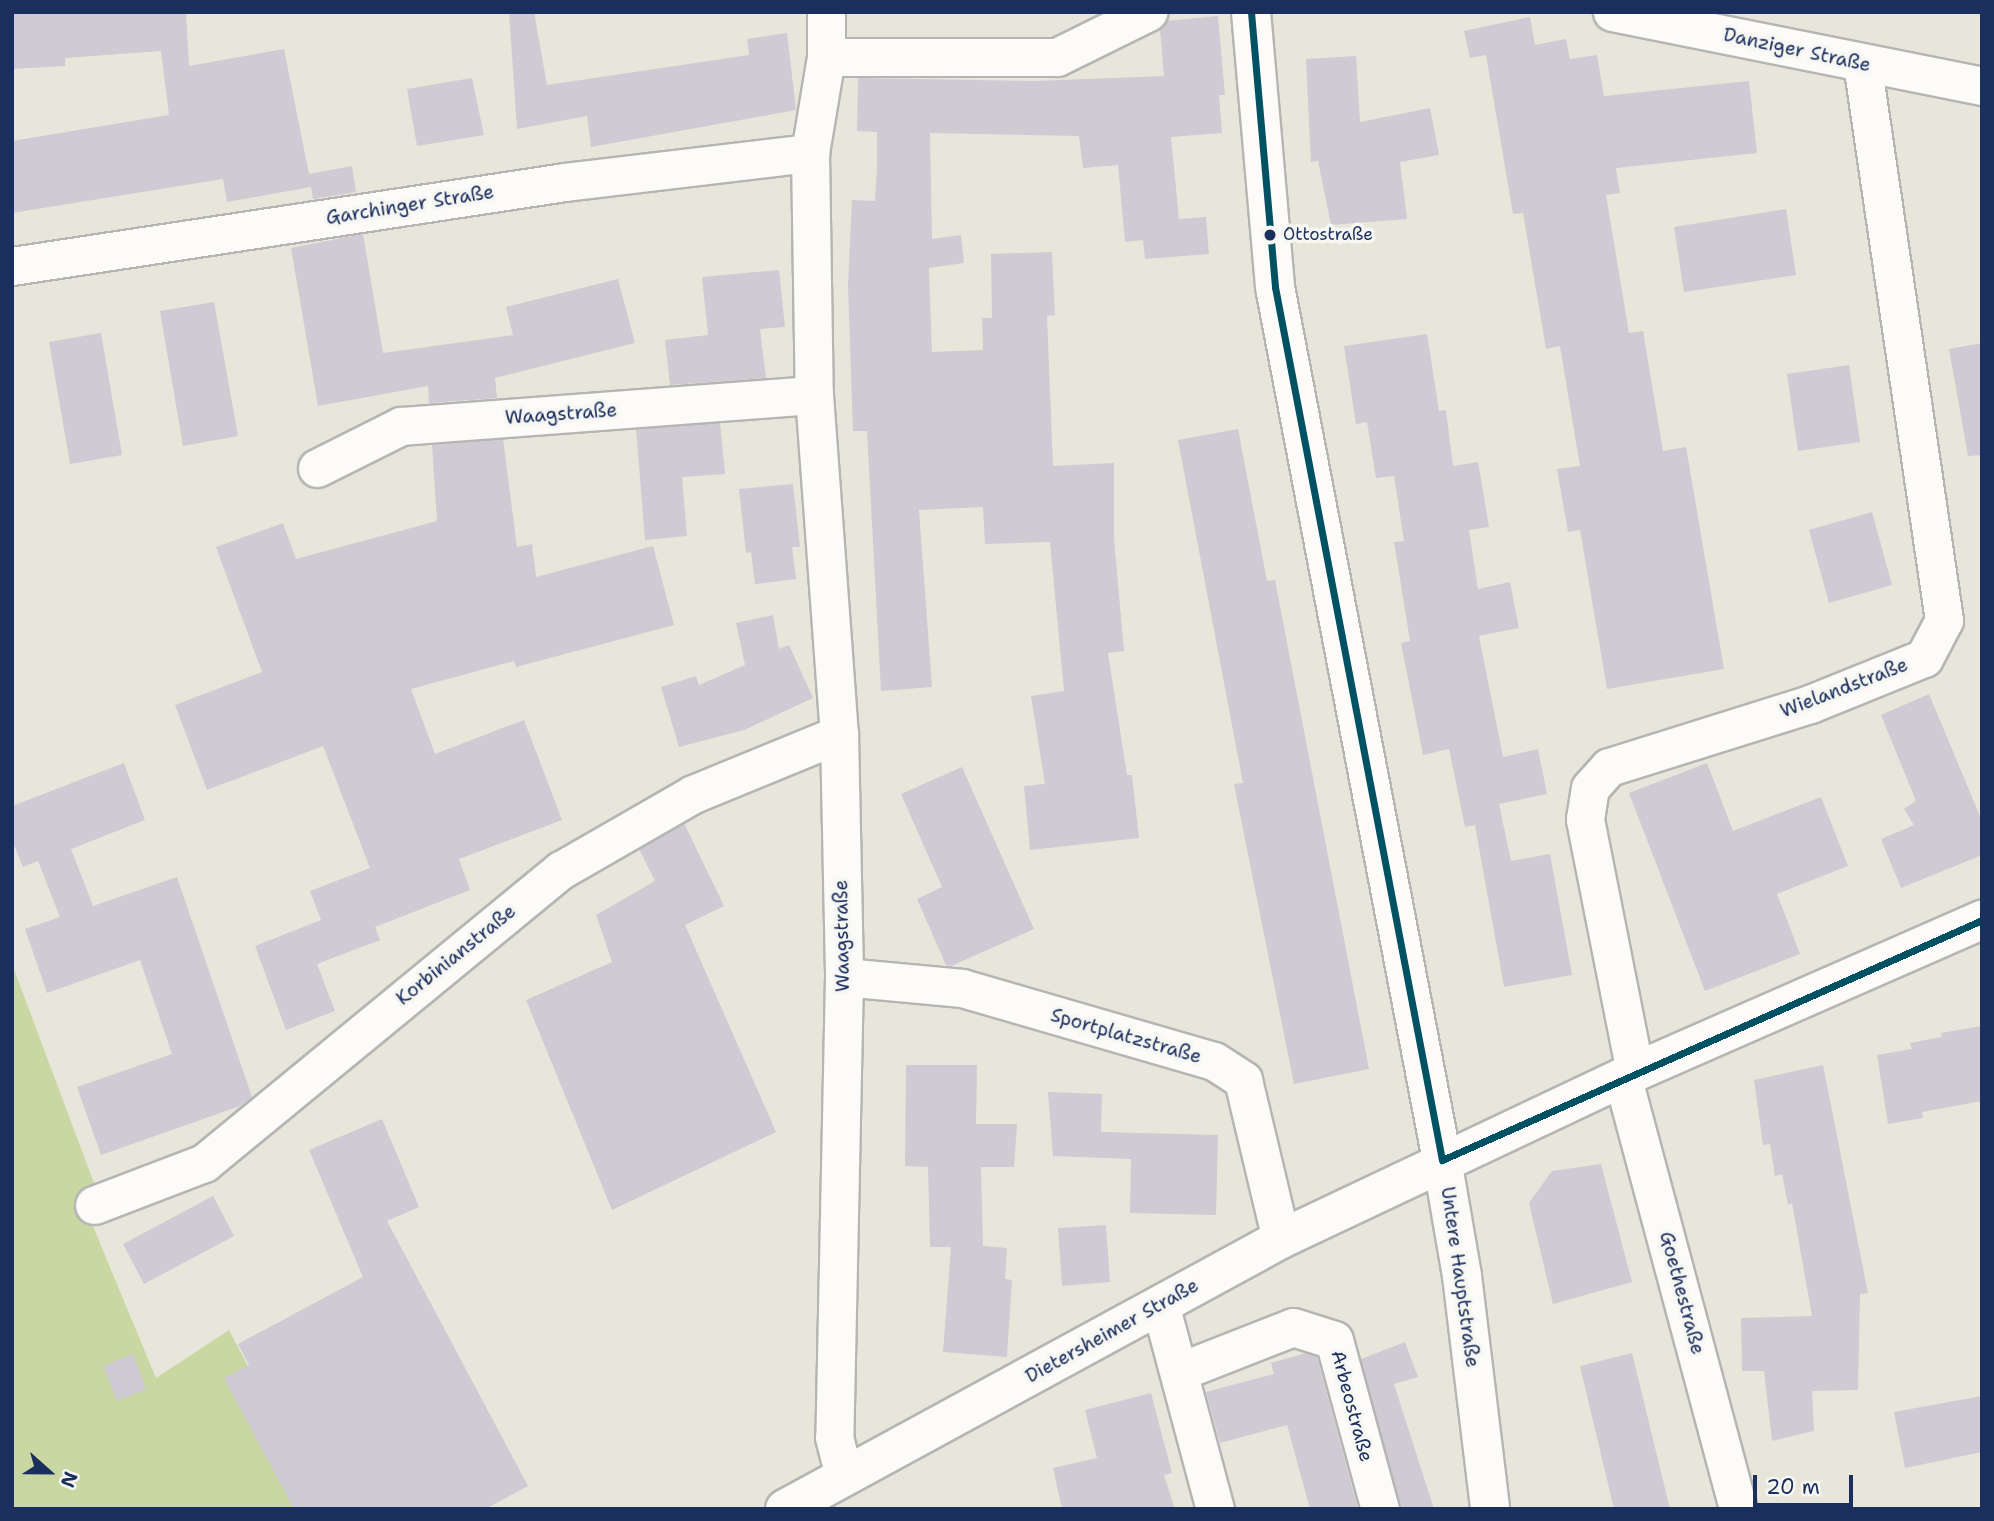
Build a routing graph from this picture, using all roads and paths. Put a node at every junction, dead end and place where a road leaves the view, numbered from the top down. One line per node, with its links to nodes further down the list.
1 (826, 12): 5 (street, Waagstraße)
2 (1148, 12): 5 (street)
3 (1251, 12): 16 (main road, Untere Hauptstraße)
4 (1612, 12): 6 (street, Danziger Straße)
5 (826, 57): 8 (street, Waagstraße)
6 (1862, 63): 7 (street, Danziger Straße); 15 (street, Wielandstraße)
7 (1982, 86)
8 (810, 153): 9 (street, Garchinger Straße); 10 (street, Waagstraße)
9 (12, 266)
10 (814, 395): 11 (street, Waagstraße); 12 (street, Waagstraße)
11 (317, 468)
12 (839, 734): 14 (street, Waagstraße); 17 (street, Korbinianstraße)
13 (1982, 920): 15 (main road, Dietersheimer Straße)
14 (844, 977): 18 (street, Sportplatzstraße); 21 (street, Waagstraße)
15 (1629, 1075): 16 (main road, Dietersheimer Straße); 26 (street, Goethestraße)
16 (1442, 1160): 18 (main road, Dietersheimer Straße); 25 (main road, Untere Hauptstraße)
17 (94, 1205)
18 (1281, 1239): 19 (main road, Dietersheimer Straße)
19 (1160, 1304): 20 (street); 21 (main road, Dietersheimer Straße)
20 (1181, 1371): 23 (street); 24 (street, Arbeostraße)
21 (844, 1476): 22 (main road, Dietersheimer Straße)
22 (785, 1509)
23 (1215, 1509)
24 (1380, 1509)
25 (1490, 1509)
26 (1738, 1509)

